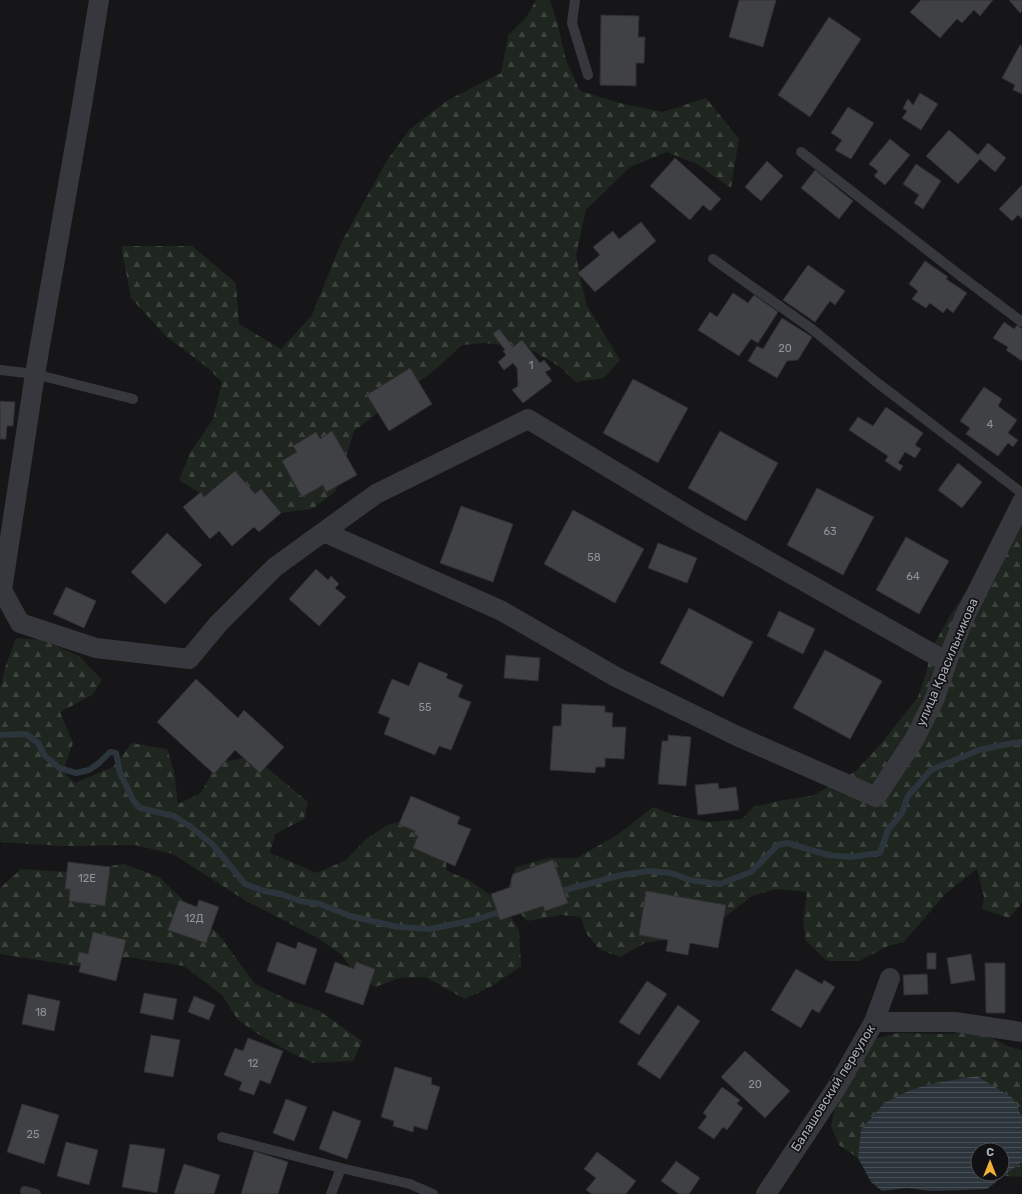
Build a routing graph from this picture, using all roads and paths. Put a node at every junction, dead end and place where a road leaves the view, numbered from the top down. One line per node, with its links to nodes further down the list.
1 (99, 0): 8 (street)
2 (575, 0): 3 (lane)
3 (588, 75)
4 (801, 152): 6 (lane)
5 (713, 259): 10 (lane)
6 (1022, 322)
7 (0, 370): 8 (lane)
8 (35, 374): 9 (lane); 12 (street)
9 (134, 400)
10 (1022, 493)
11 (1022, 502): 13 (street, улица Красильникова)
12 (324, 532): 13 (street); 13 (street, улица Красильникова)
13 (947, 662)
14 (890, 978): 15 (street, Балашовский переулок)
15 (874, 1022): 16 (street); 23 (street, Балашовский переулок)
16 (1022, 1032)
17 (222, 1137): 18 (lane)
18 (341, 1168): 21 (lane); 22 (lane)
19 (25, 1191): 20 (lane)
20 (36, 1194)
21 (331, 1194)
22 (433, 1194)
23 (766, 1194)

